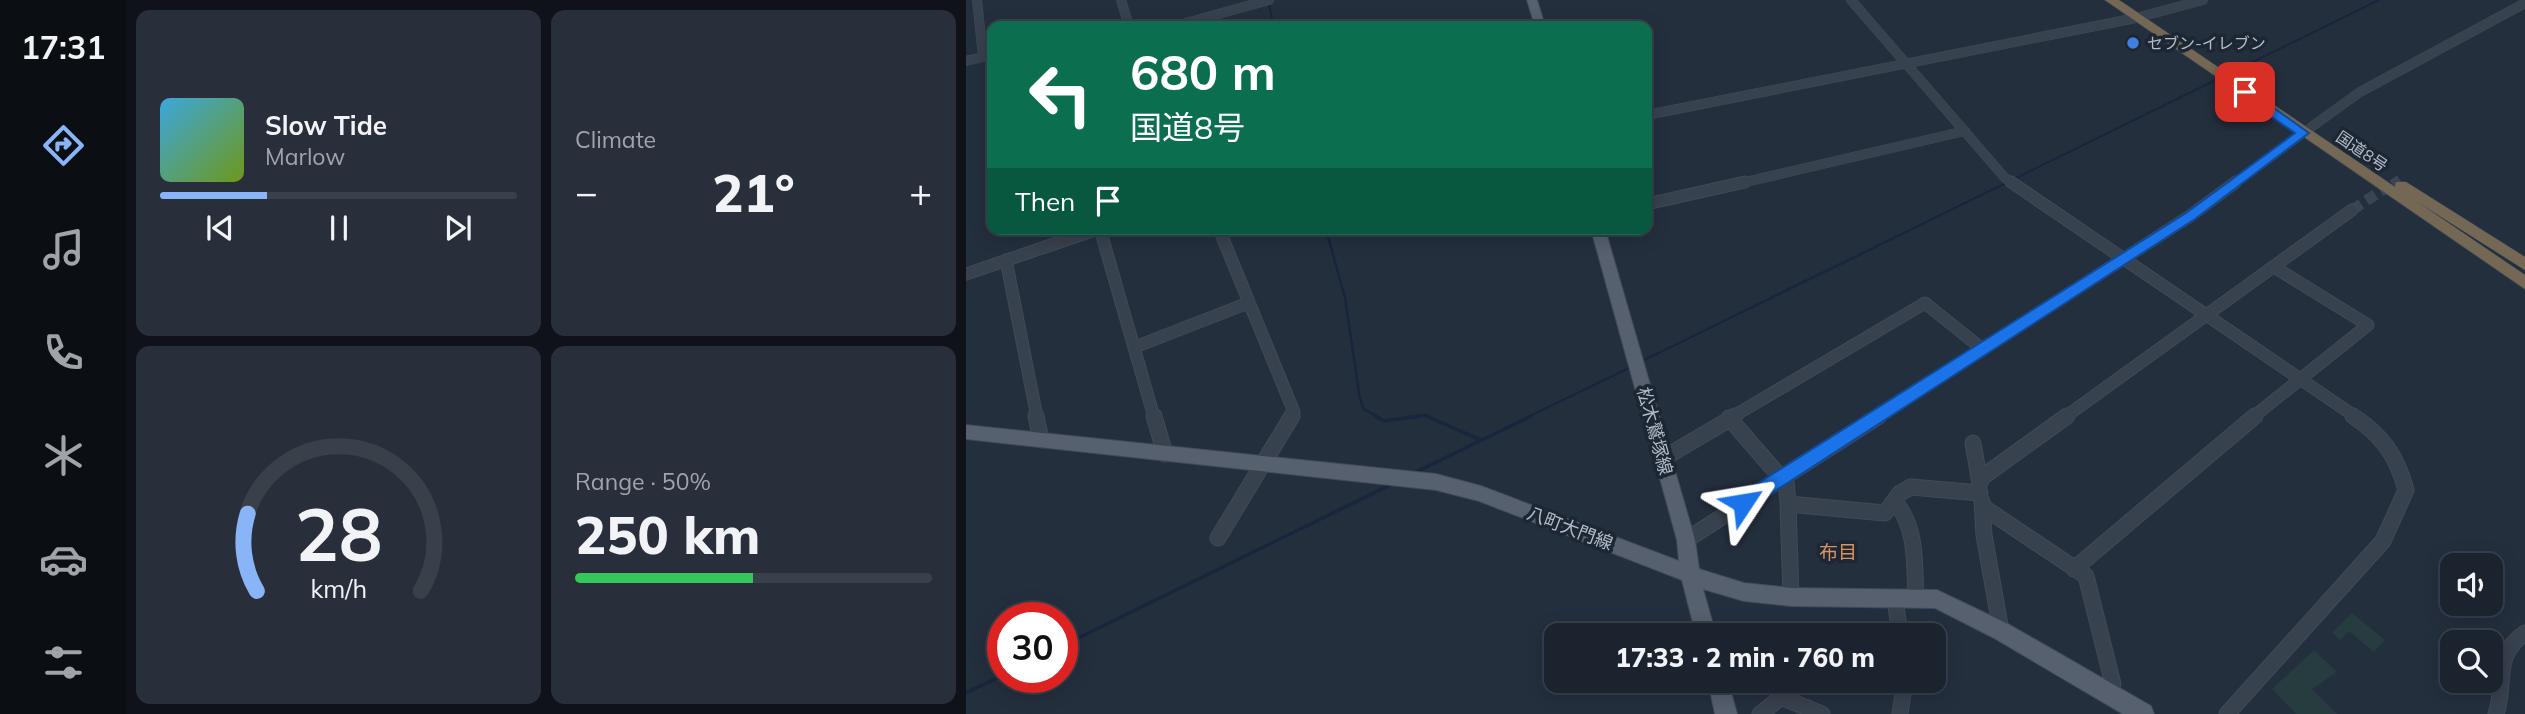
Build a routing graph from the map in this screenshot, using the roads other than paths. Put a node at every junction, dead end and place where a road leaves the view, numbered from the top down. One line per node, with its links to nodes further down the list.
1 (977, 0): 15 (street)
2 (1121, 0): 12 (street)
3 (1269, 0): 13 (street)
4 (1532, 0): 14 (main road)
5 (1851, 0): 18 (street)
6 (2111, 0): 11 (highway, 国道8号)
7 (2122, 0): 11 (highway, 国道8号)
8 (2203, 0): 9 (street)
9 (2187, 3): 11 (street)
10 (2525, 3): 20 (street)
11 (2140, 17): 18 (street); 20 (highway, 国道8号)
12 (1128, 21)
13 (1193, 21)
14 (1538, 21)
15 (987, 51)
16 (987, 56): 17 (street)
17 (966, 61)
18 (1907, 64): 19 (street); 21 (street)
19 (1652, 115)
20 (2307, 130): 22 (highway, 国道8号); 23 (highway, 国道8号); 30 (street)
21 (1965, 131): 24 (street); 30 (street)
22 (2344, 151): 32 (highway); 35 (highway, 国道8号)
23 (2356, 168): 36 (highway, 国道8号); 37 (highway)
24 (1652, 203)
25 (2352, 210): 33 (street)
26 (1081, 235): 31 (street)
27 (1101, 235): 40 (street)
28 (1221, 235): 38 (street)
29 (1600, 235): 48 (main road, 松木鷲塚線)
30 (2124, 258): 39 (street); 41 (street)
31 (1006, 260): 34 (street); 45 (street)
32 (2525, 264)
33 (2274, 267): 39 (street); 42 (street)
34 (966, 274)
35 (2525, 274)
36 (2525, 284)
37 (2525, 292)
38 (1248, 303): 40 (street); 49 (street)
39 (2207, 316): 42 (street); 51 (street)
40 (1135, 347): 47 (street)
41 (1982, 348): 43 (street); 50 (street)
42 (2300, 379): 56 (street); 73 (street)
43 (1729, 418): 48 (street); 50 (street)
44 (966, 432): 45 (main road, 八町大門線)
45 (1041, 440): 47 (main road, 八町大門線)
46 (1973, 443): 51 (street)
47 (1166, 454): 49 (main road, 八町大門線)
48 (1662, 458): 55 (main road, 松木鷲塚線)
49 (1261, 463): 54 (street); 57 (main road, 八町大門線)
50 (1782, 477): 53 (street); 55 (street)
51 (1981, 493): 52 (street); 56 (street); 63 (street)
52 (1894, 501): 53 (street); 60 (street)
53 (1788, 504): 58 (street)
54 (1218, 538)
55 (1686, 540): 57 (main road, 松木鷲塚線)
56 (2074, 569): 67 (street)
57 (1690, 574): 58 (main road, 八町大門線); 61 (main road, 松木鷲塚線)
58 (1791, 597): 59 (main road, 八町大門線)
59 (1895, 599): 60 (main road, 八町大門線); 62 (street)
60 (1916, 599): 63 (main road, 八町大門線)
61 (1703, 623)
62 (1898, 623)
63 (2001, 631): 67 (main road, 八町大門線)
64 (2525, 633): 74 (street)
65 (1721, 693): 68 (main road)
66 (1903, 693): 71 (street)
67 (2110, 696): 72 (main road, 八町大門線)
68 (1726, 714)
69 (1760, 714): 70 (street)
70 (1822, 714)
71 (1900, 714)
72 (2143, 714)
73 (2227, 714)
74 (2496, 714)

